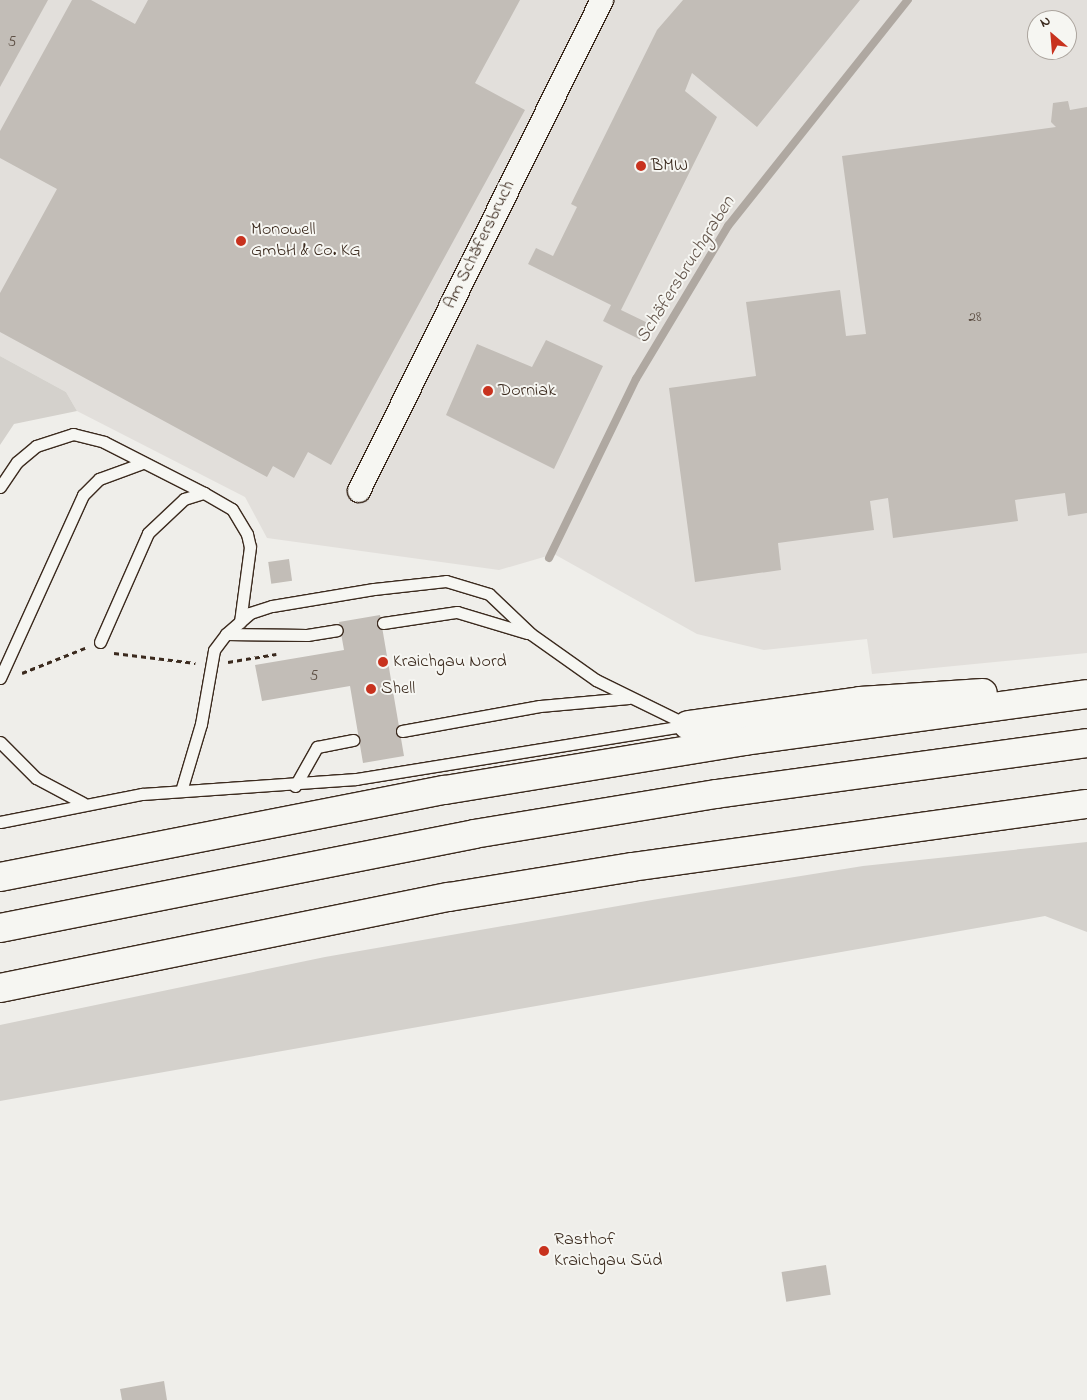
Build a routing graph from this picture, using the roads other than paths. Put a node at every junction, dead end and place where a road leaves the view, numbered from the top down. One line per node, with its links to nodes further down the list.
1 (602, 0): 4 (street, Am Schäfersbruch)
2 (140, 464): 3 (lane); 5 (lane); 12 (lane)
3 (0, 487)
4 (359, 491)
5 (204, 493): 6 (lane); 11 (lane)
6 (240, 622): 9 (lane); 10 (lane)
7 (383, 623): 10 (lane)
8 (337, 630): 9 (lane)
9 (226, 634): 21 (lane)
10 (531, 634): 14 (lane)
11 (100, 642)
12 (0, 678)
13 (1087, 694): 15 (highway); 25 (highway)
14 (630, 698): 15 (lane); 16 (lane)
15 (688, 725): 20 (lane)
16 (402, 731)
17 (353, 740): 20 (lane)
18 (0, 742): 22 (lane)
19 (1087, 743): 26 (highway)
20 (295, 786): 21 (lane)
21 (181, 791): 22 (lane)
22 (83, 803): 24 (lane)
23 (1087, 804): 27 (highway)
24 (0, 822)
25 (0, 877)
26 (0, 928)
27 (0, 988)

